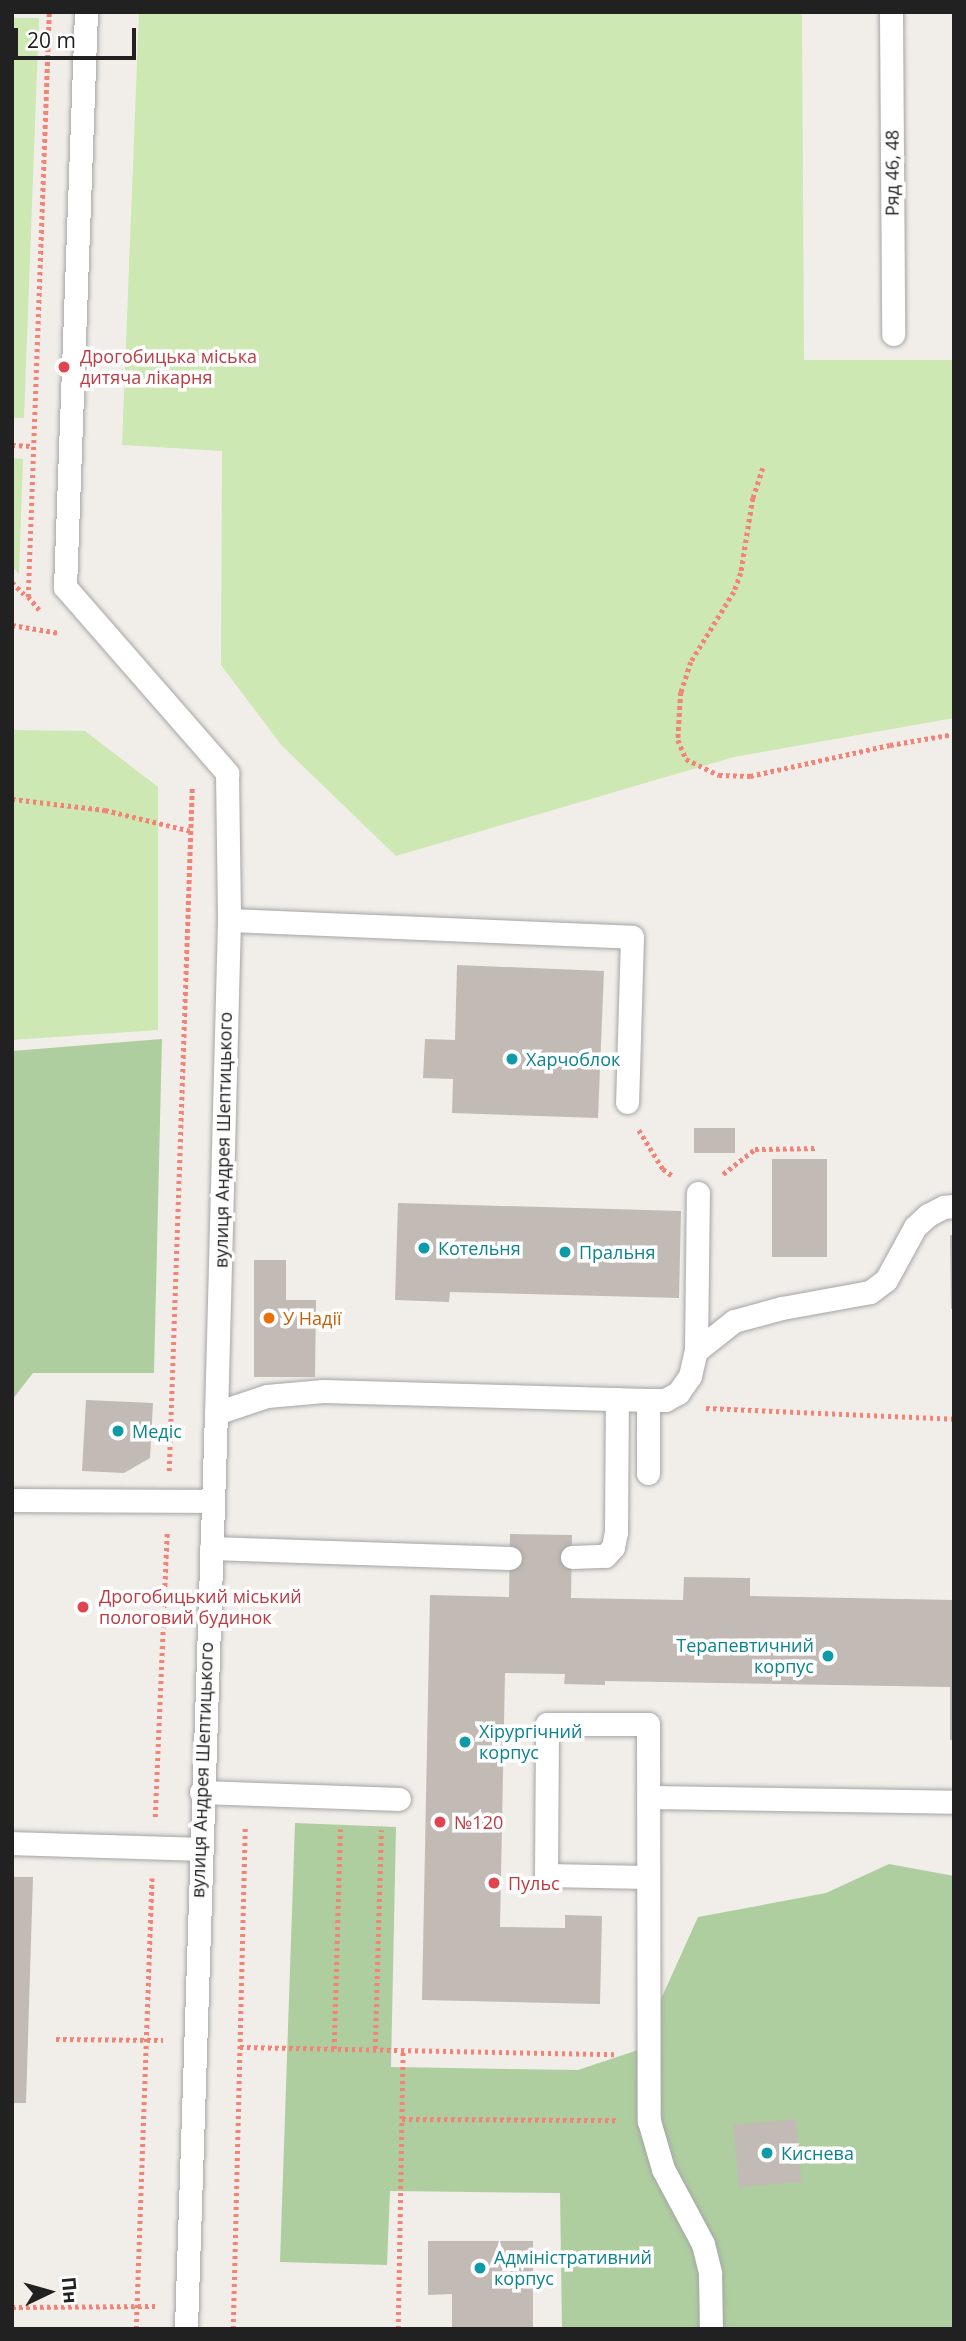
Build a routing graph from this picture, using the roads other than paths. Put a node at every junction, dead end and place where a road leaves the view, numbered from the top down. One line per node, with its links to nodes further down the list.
1 (86, 12): 4 (lane, вулиця Андрея Шептицького)
2 (891, 12): 3 (lane, Ряд 46, 48)
3 (893, 334)
4 (229, 920): 5 (lane); 11 (lane, вулиця Андрея Шептицького)
5 (627, 1102)
6 (698, 1193): 8 (lane)
7 (954, 1206): 8 (lane)
8 (696, 1350): 10 (lane)
9 (617, 1399): 10 (lane); 11 (lane); 16 (lane)
10 (659, 1399): 12 (lane)
11 (216, 1413): 14 (lane, вулиця Андрея Шептицького)
12 (648, 1474)
13 (12, 1500): 14 (lane)
14 (213, 1501): 15 (lane, вулиця Андрея Шептицького)
15 (211, 1548): 17 (lane); 18 (lane, вулиця Андрея Шептицького)
16 (572, 1557)
17 (510, 1558)
18 (201, 1792): 20 (lane); 23 (lane, вулиця Андрея Шептицького)
19 (649, 1797): 21 (lane); 24 (lane); 24 (lane)
20 (391, 1798)
21 (954, 1802)
22 (12, 1843): 23 (lane)
23 (200, 1849): 25 (lane, вулиця Андрея Шептицького)
24 (649, 1877): 26 (lane)
25 (187, 2317)
26 (711, 2329)

